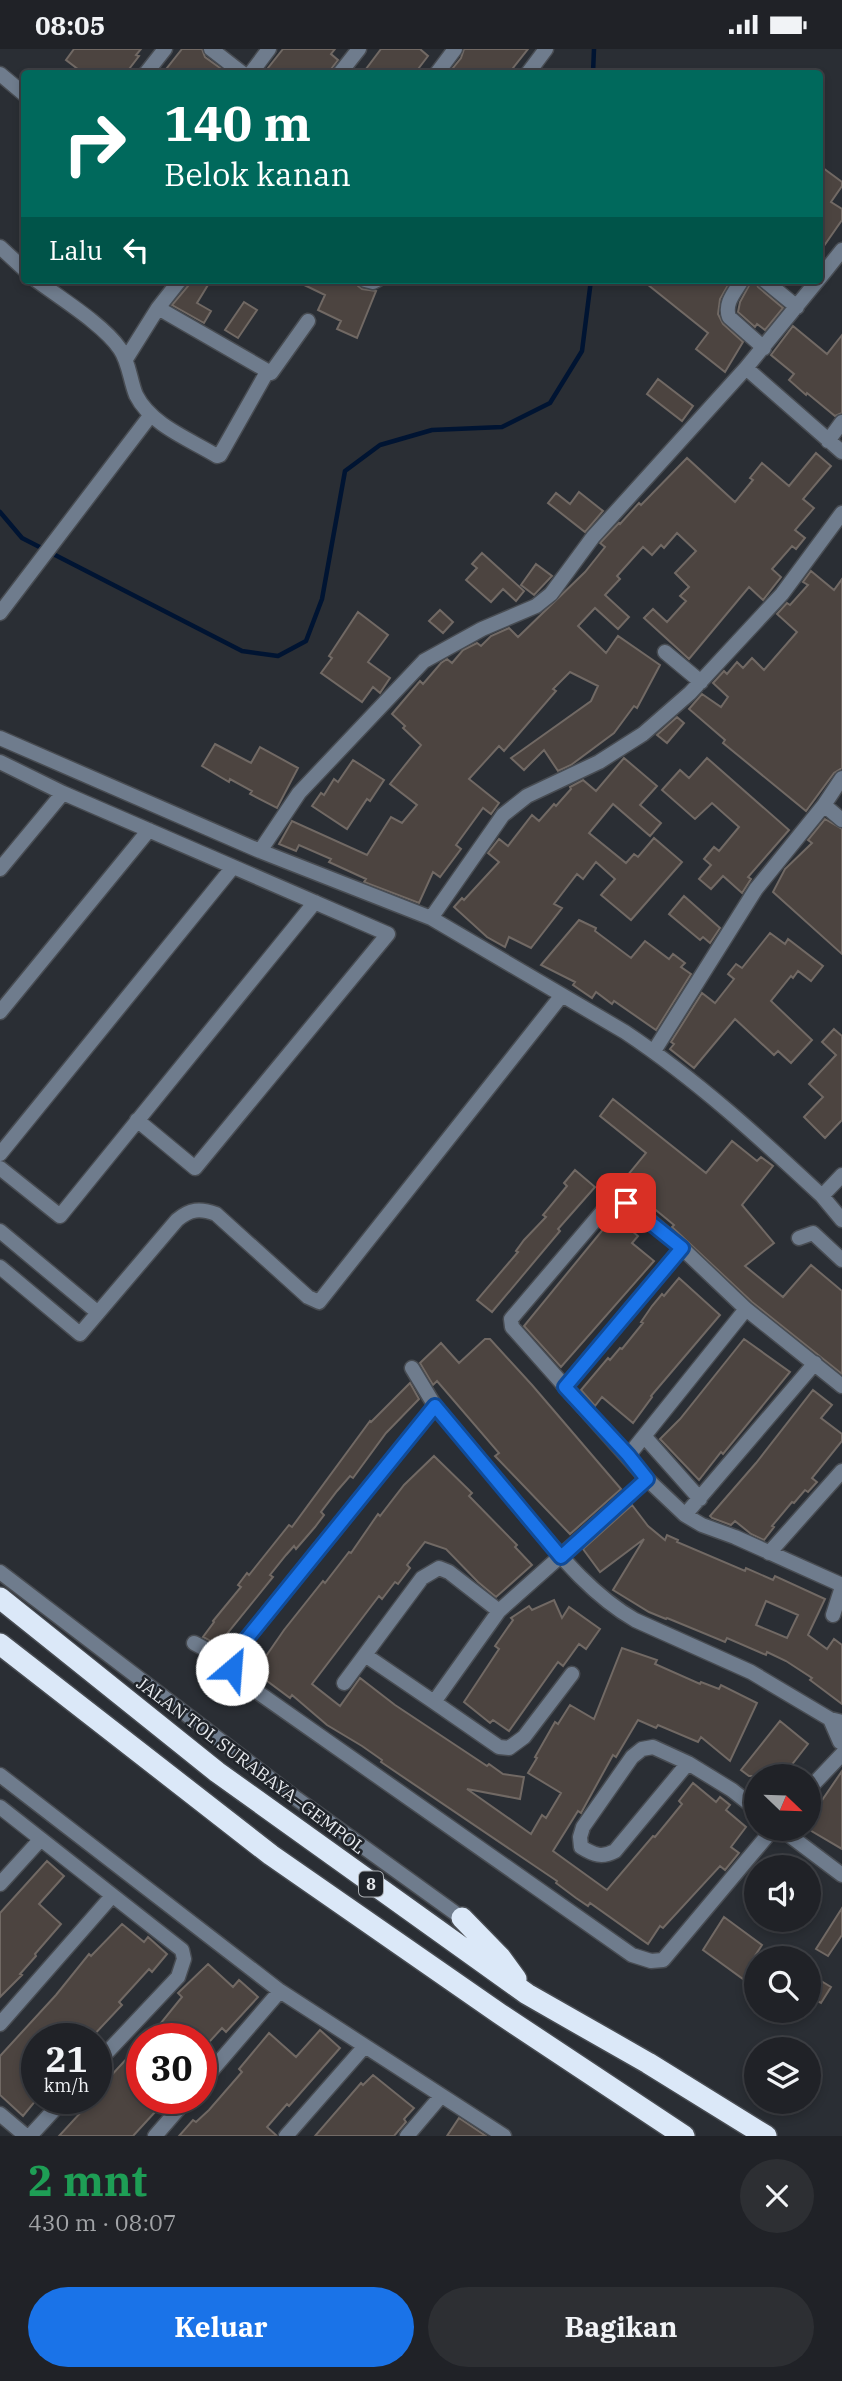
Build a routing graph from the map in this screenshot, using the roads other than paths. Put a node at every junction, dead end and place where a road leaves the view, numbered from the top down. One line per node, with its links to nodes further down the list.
1 (165, 49): 7 (street)
2 (211, 49): 8 (street)
3 (269, 49): 9 (street)
4 (359, 49): 10 (street)
5 (455, 49): 11 (street)
6 (546, 49): 12 (street)
7 (148, 70)
8 (238, 70)
9 (253, 70)
10 (342, 70)
11 (439, 70)
12 (530, 70)
13 (0, 74): 14 (street)
14 (21, 92)
15 (0, 247): 17 (street)
16 (842, 250): 18 (street)
17 (21, 266)
18 (823, 274)
19 (41, 284): 28 (street)
20 (177, 284): 25 (street)
21 (740, 284): 27 (street)
22 (769, 284): 24 (street)
23 (815, 284): 24 (street)
24 (796, 307): 27 (street)
25 (158, 308): 28 (street); 30 (street)
26 (308, 321): 30 (street)
27 (764, 348): 29 (street)
28 (126, 359): 31 (street)
29 (746, 368): 33 (street); 46 (street)
30 (267, 372): 31 (street)
31 (150, 416): 36 (street)
32 (842, 422): 33 (street)
33 (828, 441): 34 (street)
34 (842, 452)
35 (842, 513): 38 (street)
36 (0, 613)
37 (665, 652): 38 (street)
38 (701, 682): 50 (street)
39 (0, 738): 46 (street)
40 (0, 762): 42 (street)
41 (842, 778): 43 (street)
42 (63, 793): 45 (street); 48 (street)
43 (824, 805): 44 (street); 53 (street)
44 (842, 820)
45 (149, 830): 47 (street); 52 (street)
46 (260, 851): 50 (street)
47 (233, 867): 49 (street); 55 (street)
48 (0, 869)
49 (315, 902): 54 (street); 54 (street)
50 (431, 918): 51 (street)
51 (562, 995): 53 (street); 66 (street)
52 (0, 1012)
53 (654, 1051): 58 (street)
54 (137, 1121): 56 (street)
55 (0, 1154)
56 (0, 1168)
57 (842, 1175): 58 (street)
58 (822, 1196): 59 (street)
59 (842, 1220)
60 (0, 1231): 66 (street)
61 (799, 1238): 63 (street)
62 (682, 1248): 65 (street); 70 (street); 70 (street)
63 (842, 1259)
64 (0, 1267): 66 (street)
65 (746, 1309): 67 (street); 72 (street)
66 (97, 1313)
67 (815, 1363): 69 (street); 76 (street)
68 (412, 1368): 71 (street)
69 (842, 1386)
70 (565, 1387): 73 (street)
71 (435, 1406): 79 (street); 88 (street)
72 (644, 1436): 73 (street); 76 (street)
73 (628, 1455): 75 (street)
74 (842, 1471): 78 (street)
75 (647, 1479): 77 (street); 79 (street)
76 (700, 1499): 77 (street)
77 (685, 1515): 78 (street)
78 (769, 1553): 81 (street)
79 (561, 1557): 83 (street); 92 (street)
80 (0, 1572): 105 (street)
81 (842, 1586): 84 (street)
82 (0, 1598): 107 (highway, JALAN TOL SURABAYA–GEMPOL / 8)
83 (499, 1611): 87 (street); 91 (street)
84 (833, 1615)
85 (194, 1643): 88 (street)
86 (0, 1644): 121 (highway, 8)
87 (365, 1654): 90 (street); 91 (street)
88 (231, 1663): 100 (street)
89 (572, 1674): 91 (street)
90 (344, 1683)
91 (434, 1702)
92 (836, 1720): 93 (street)
93 (842, 1744): 95 (street)
94 (688, 1763): 94 (street); 97 (street)
95 (821, 1772)
96 (0, 1775): 106 (street)
97 (744, 1800)
98 (0, 1807): 99 (street)
99 (40, 1840): 103 (street); 104 (street)
100 (763, 1841)
101 (797, 1841): 102 (street)
102 (842, 1875)
103 (0, 1884)
104 (112, 1896): 108 (street); 110 (street)
105 (462, 1918): 107 (highway)
106 (280, 1991): 109 (street); 111 (street)
107 (527, 1994): 122 (highway, JALAN TOL SURABAYA–GEMPOL / 8)
108 (0, 2024)
109 (365, 2046): 112 (street); 118 (street)
110 (112, 2047)
111 (217, 2064)
112 (441, 2096): 119 (street); 120 (street)
113 (0, 2114): 116 (street)
114 (49, 2114): 116 (street)
115 (174, 2114): 117 (street)
116 (28, 2136)
117 (155, 2136)
118 (286, 2136)
119 (407, 2136)
120 (504, 2136)
121 (684, 2136)
122 (766, 2136)

